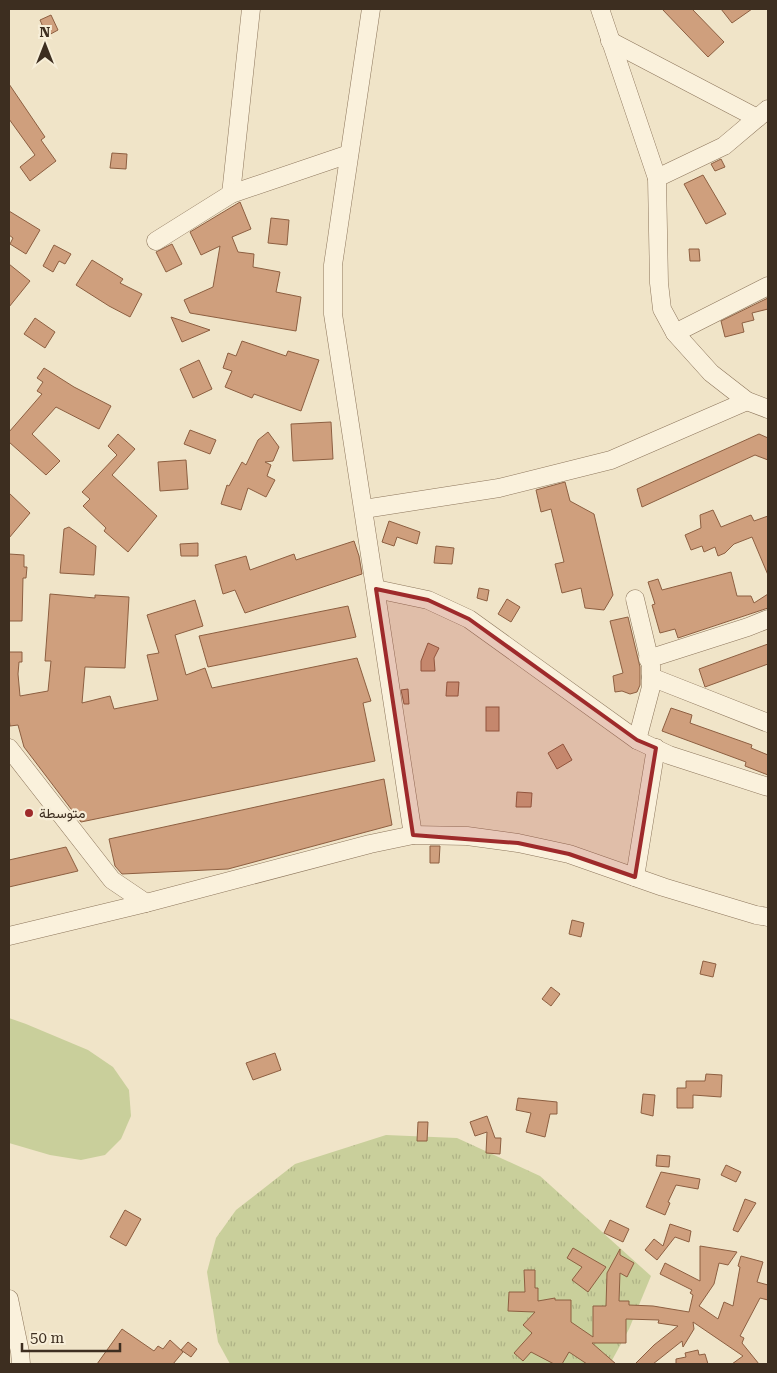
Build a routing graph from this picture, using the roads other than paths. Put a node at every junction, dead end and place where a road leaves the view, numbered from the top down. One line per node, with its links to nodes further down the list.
1 (251, 9): 8 (street)
2 (371, 9): 6 (street)
3 (600, 9): 4 (street)
4 (610, 41): 5 (street); 7 (street)
5 (763, 113): 7 (street)
6 (349, 154): 8 (street); 14 (street)
7 (657, 178): 11 (street)
8 (231, 194): 9 (street)
9 (156, 241)
10 (768, 286): 11 (street)
11 (676, 333): 12 (street)
12 (747, 401): 13 (street); 14 (street)
13 (768, 409)
14 (364, 509): 15 (street)
15 (376, 589): 21 (street); 25 (street)
16 (635, 599): 18 (street)
17 (768, 619): 18 (street)
18 (648, 658): 19 (street)
19 (651, 677): 20 (street); 21 (street)
20 (768, 723)
21 (637, 740): 23 (street)
22 (9, 748): 27 (street)
23 (656, 748): 24 (street); 26 (street)
24 (768, 787)
25 (413, 835): 26 (street); 27 (street)
26 (635, 877): 28 (street)
27 (146, 903): 29 (street)
28 (768, 917)
29 (9, 936)
30 (9, 1299): 31 (street)
31 (21, 1364)

